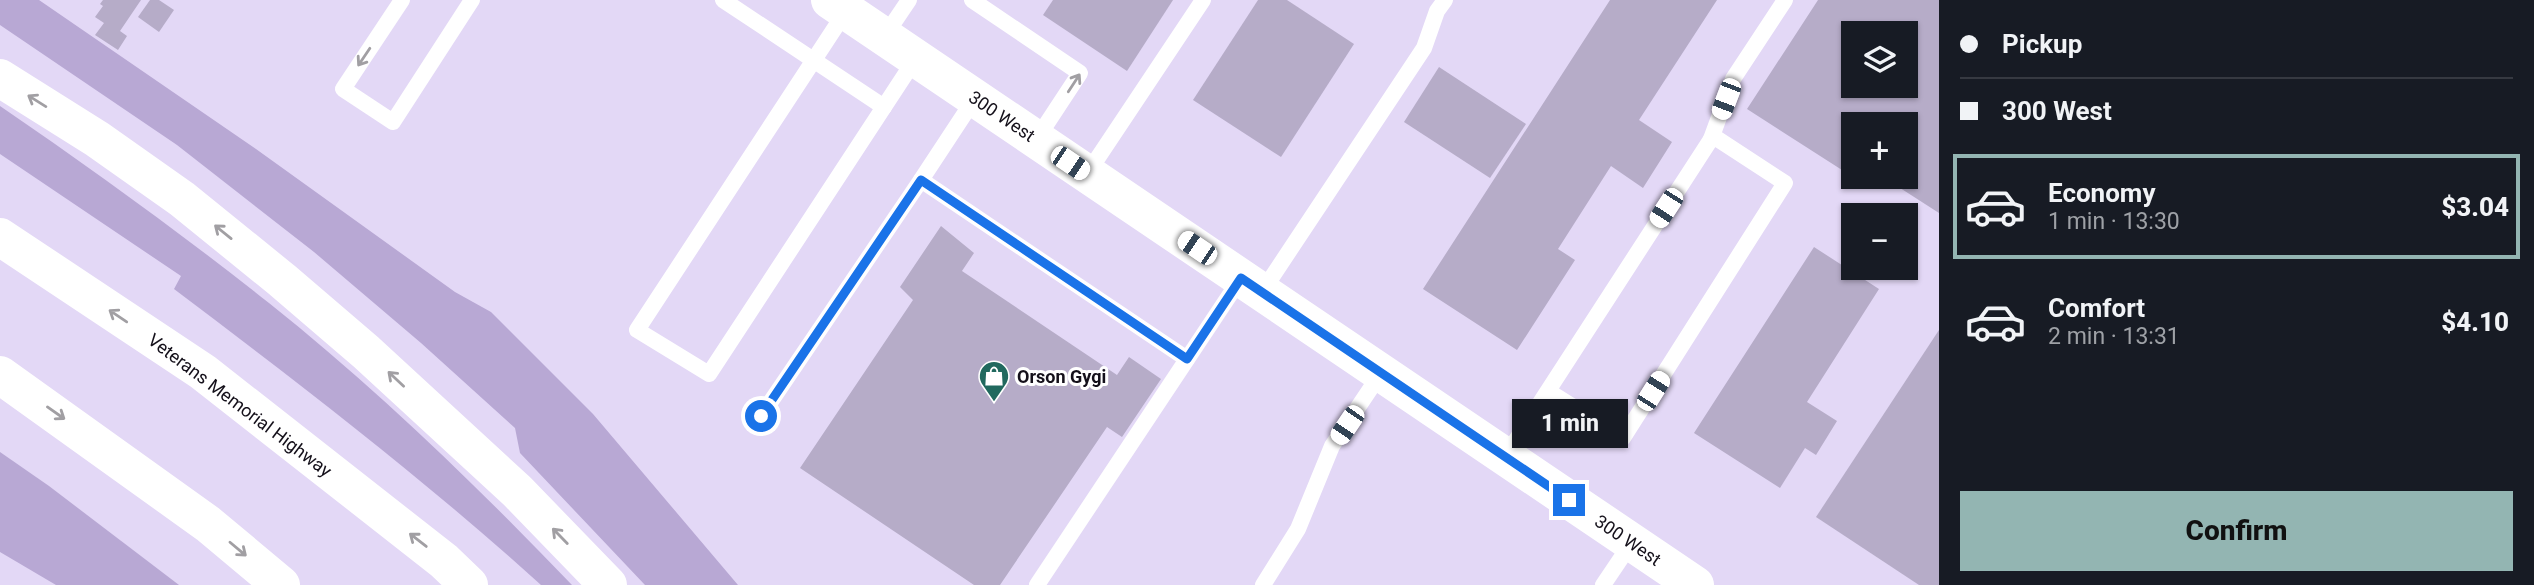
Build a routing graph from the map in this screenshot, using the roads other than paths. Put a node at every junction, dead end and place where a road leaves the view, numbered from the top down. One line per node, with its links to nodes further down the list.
1 (402, 0): 2 (lane, one-way to 2)
2 (472, 0)
3 (723, 0): 12 (lane)
4 (909, 0): 10 (lane)
5 (972, 0): 17 (lane, one-way to 5)
6 (1203, 0): 18 (lane)
7 (1445, 0): 21 (lane)
8 (1785, 0): 16 (lane)
9 (838, 5): 10 (main road, 300 West); 12 (lane)
10 (884, 37): 11 (main road, 300 West)
11 (916, 58): 14 (main road, 300 West); 15 (lane)
12 (813, 60): 15 (lane); 15 (lane)
13 (0, 78): 31 (main road, one-way to 13)
14 (975, 98): 17 (main road, 300 West); 19 (lane)
15 (884, 107)
16 (1710, 139): 25 (lane); 25 (lane)
17 (1036, 140): 18 (main road, 300 West)
18 (1087, 174): 21 (main road, 300 West)
19 (921, 180): 22 (lane); 26 (lane)
20 (0, 237): 30 (main road, Veterans Memorial Highway, one-way to 20)
21 (1252, 285): 22 (lane); 23 (main road, 300 West)
22 (1187, 359): 32 (lane)
23 (1381, 373): 27 (main road, 300 West); 33 (lane)
24 (0, 374): 29 (main road, one-way to 29)
25 (1548, 391): 27 (lane)
26 (761, 416)
27 (1506, 457): 28 (main road, 300 West)
28 (1632, 542): 34 (lane); 35 (main road, 300 West)
29 (281, 585)
30 (469, 585)
31 (608, 585)
32 (1037, 585)
33 (1263, 585)
34 (1603, 585)
35 (1695, 585)

